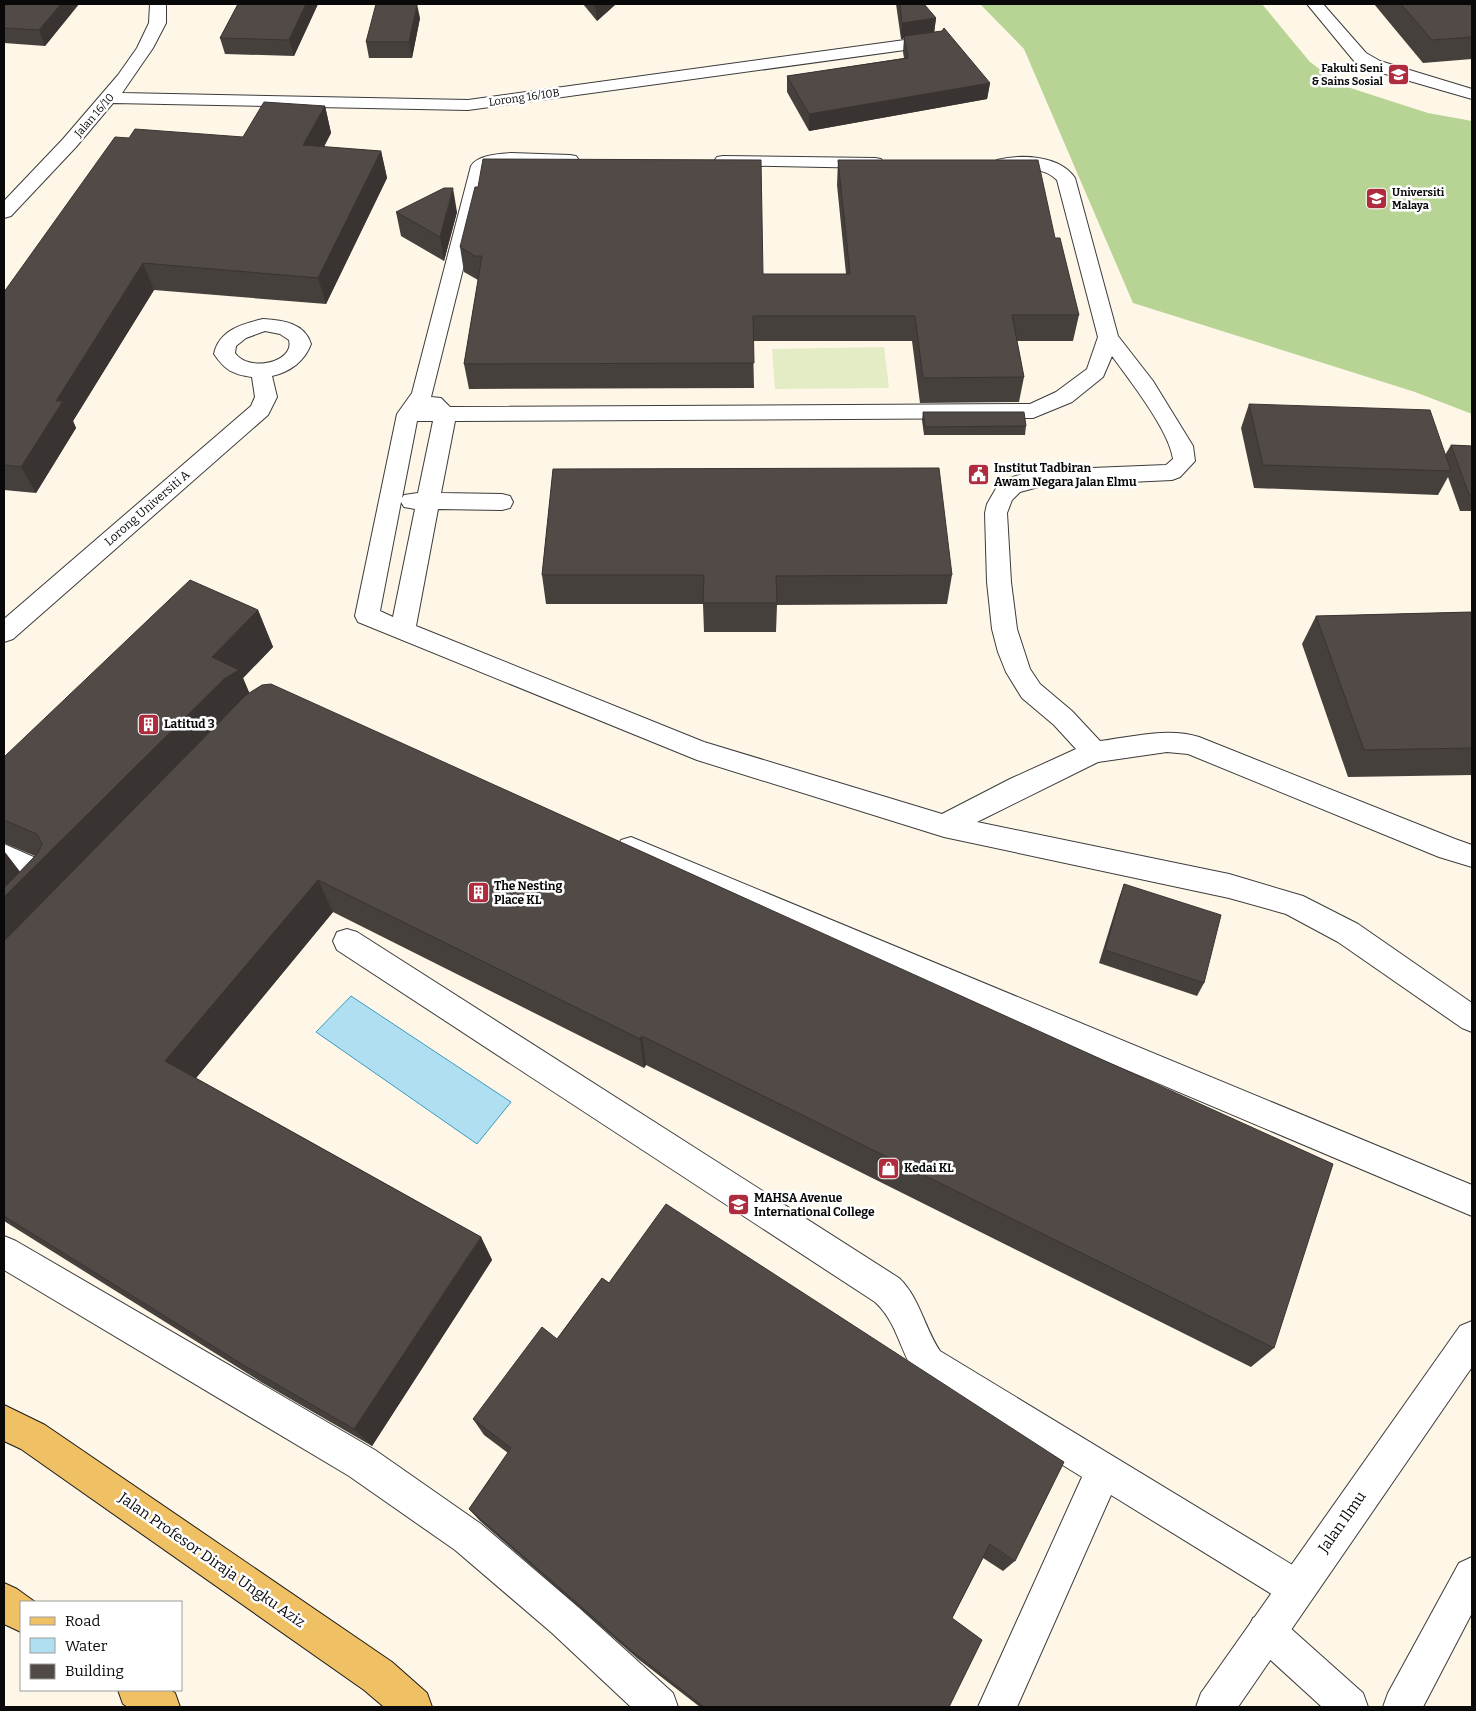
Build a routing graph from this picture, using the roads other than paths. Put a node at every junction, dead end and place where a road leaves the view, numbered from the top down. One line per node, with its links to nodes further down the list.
1 (158, 4): 5 (street, Jalan 16/10)
2 (1315, 4): 4 (street)
3 (934, 41): 5 (street, Lorong 16/10B)
4 (1472, 94)
5 (110, 98): 10 (street, Jalan 16/10)
6 (591, 160): 13 (street)
7 (700, 161): 8 (street)
8 (900, 163)
9 (979, 164): 11 (street)
10 (4, 212)
11 (1108, 338): 15 (street); 21 (street)
12 (261, 371): 20 (street, Lorong Universiti A)
13 (422, 394): 14 (street); 15 (street)
14 (408, 414): 15 (street); 16 (street)
15 (445, 414): 17 (street)
16 (390, 501): 17 (street); 19 (street)
17 (428, 501): 18 (street); 19 (street)
18 (502, 502)
19 (403, 630): 22 (street)
20 (4, 633)
21 (1094, 752): 22 (street); 25 (street)
22 (944, 826): 28 (street)
23 (610, 839): 29 (street)
24 (4, 854): 26 (street)
25 (1472, 856)
26 (4, 926)
27 (347, 940): 33 (street)
28 (1472, 1020)
29 (1472, 1201)
30 (4, 1252): 42 (street)
31 (1472, 1338): 35 (street, Jalan Ilmu)
32 (4, 1423): 41 (main road, Jalan Profesor Diraja Ungku Aziz)
33 (1104, 1469): 35 (street); 43 (street)
34 (1472, 1576): 46 (street)
35 (1296, 1588): 38 (street, Jalan Ilmu)
36 (4, 1602): 37 (main road)
37 (20, 1612)
38 (1266, 1631): 44 (street, Jalan Ilmu); 45 (street)
39 (139, 1691): 40 (main road)
40 (160, 1707)
41 (413, 1707)
42 (659, 1707)
43 (997, 1707)
44 (1215, 1707)
45 (1349, 1707)
46 (1402, 1707)

